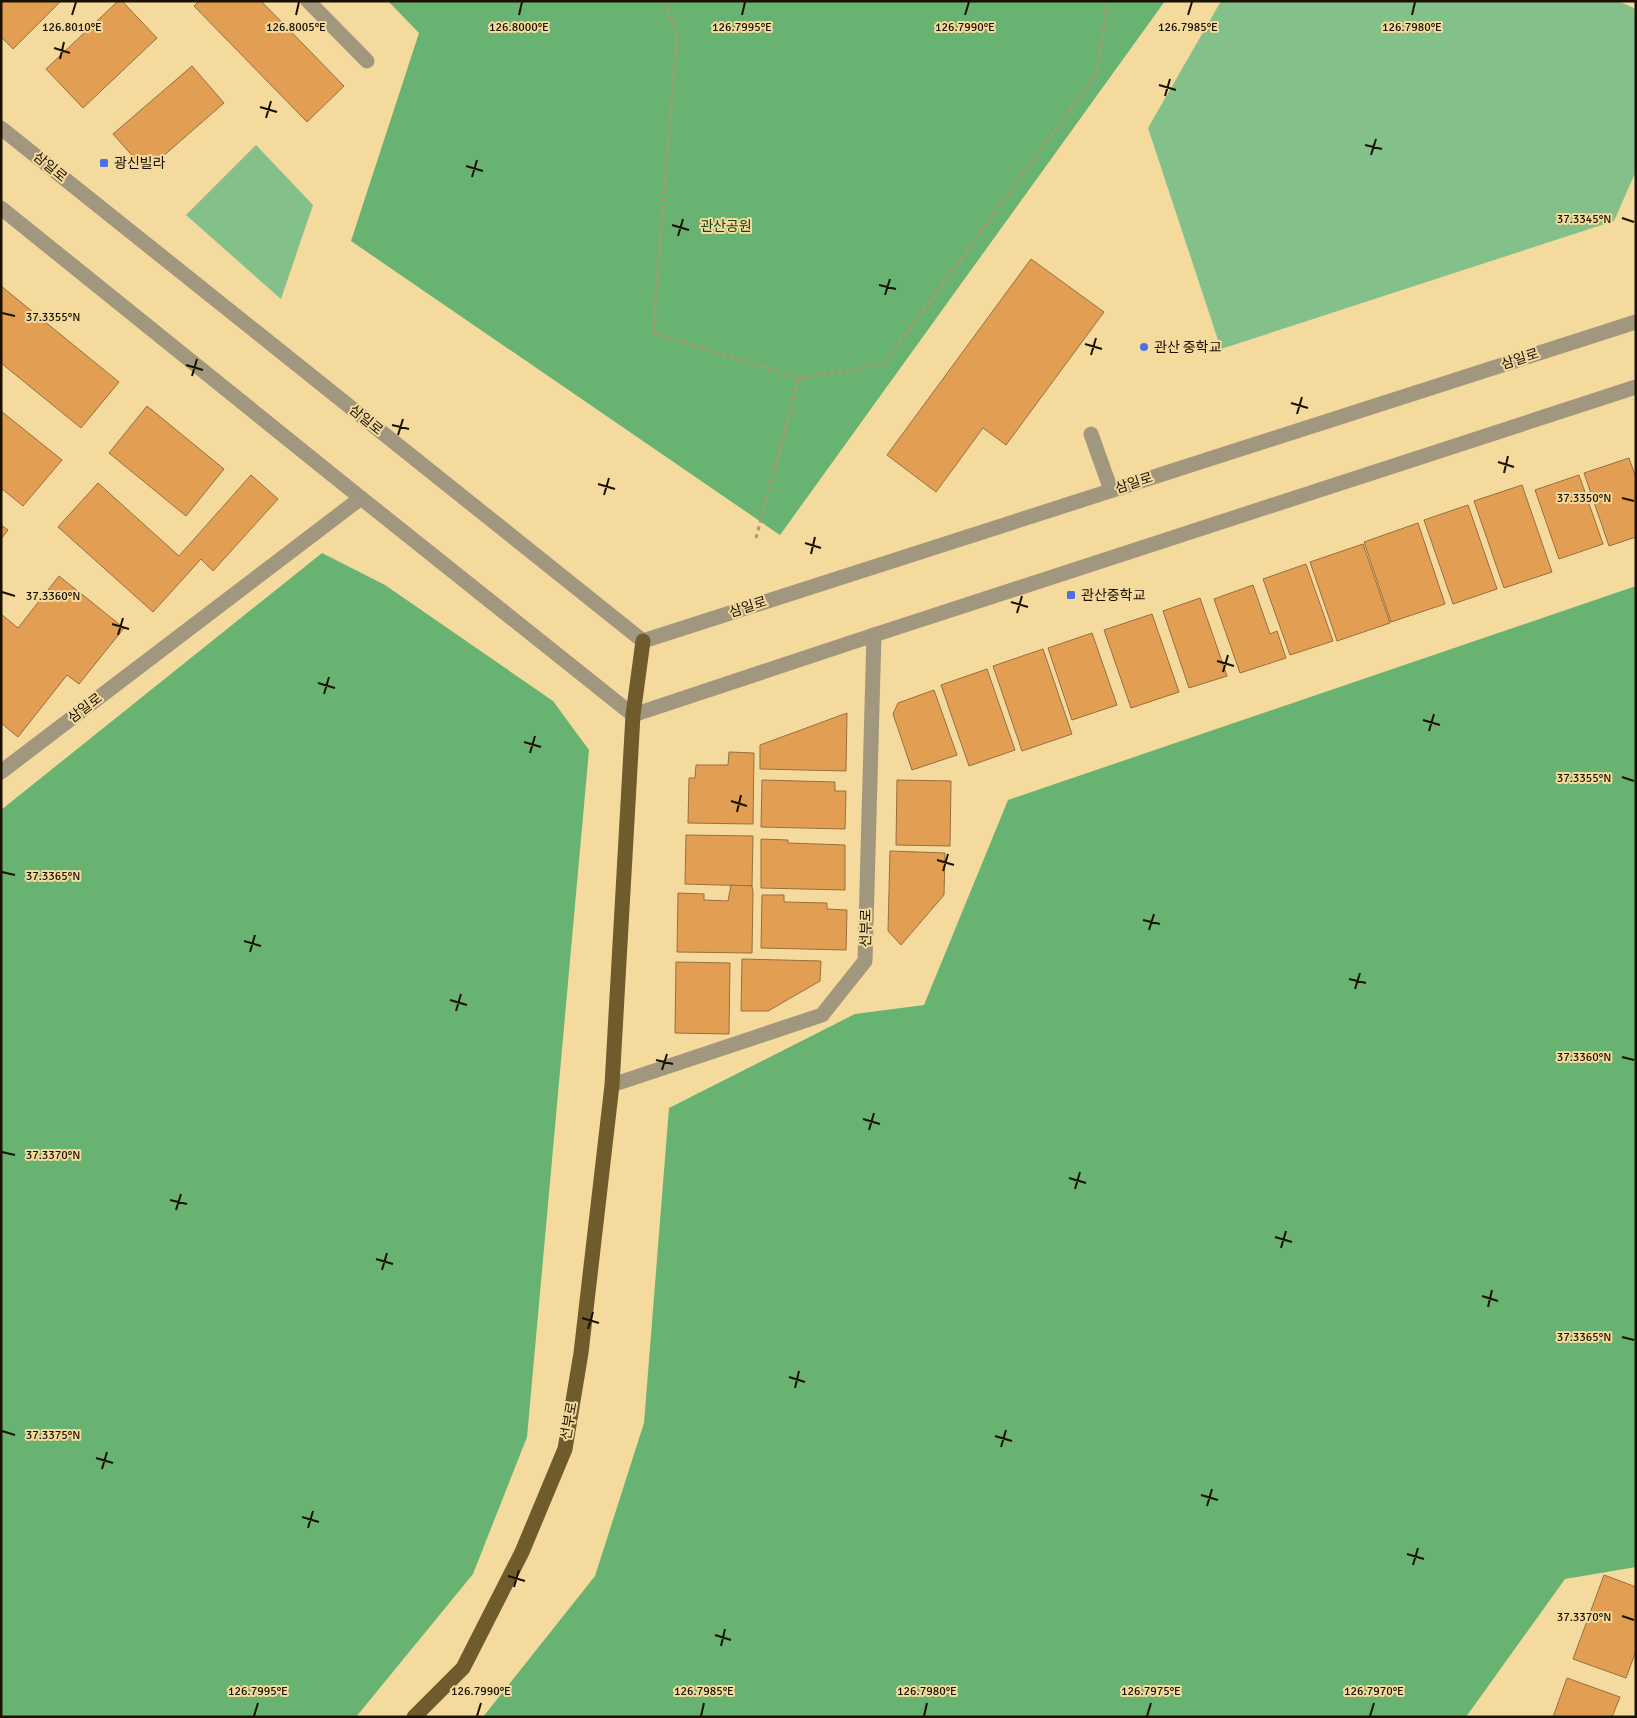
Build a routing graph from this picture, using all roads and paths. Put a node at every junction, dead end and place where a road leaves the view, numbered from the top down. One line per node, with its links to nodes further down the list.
1 (308, 1): 4 (street)
2 (664, 1): 8 (path)
3 (1108, 1): 8 (path)
4 (367, 61)
5 (1, 128): 15 (street, 삼일로)
6 (1, 208): 12 (street)
7 (1636, 322): 11 (street, 삼일로)
8 (799, 378): 13 (path)
9 (1636, 386): 14 (street)
10 (1091, 434): 11 (street)
11 (1111, 490): 15 (street, 삼일로)
12 (361, 498): 16 (street); 17 (street, 삼일로)
13 (756, 538)
14 (874, 635): 16 (street); 18 (street, 선부로)
15 (643, 641): 16 (main road, 선부로)
16 (633, 715): 18 (main road, 선부로)
17 (1, 772)
18 (612, 1085): 19 (main road, 선부로)
19 (414, 1717)

